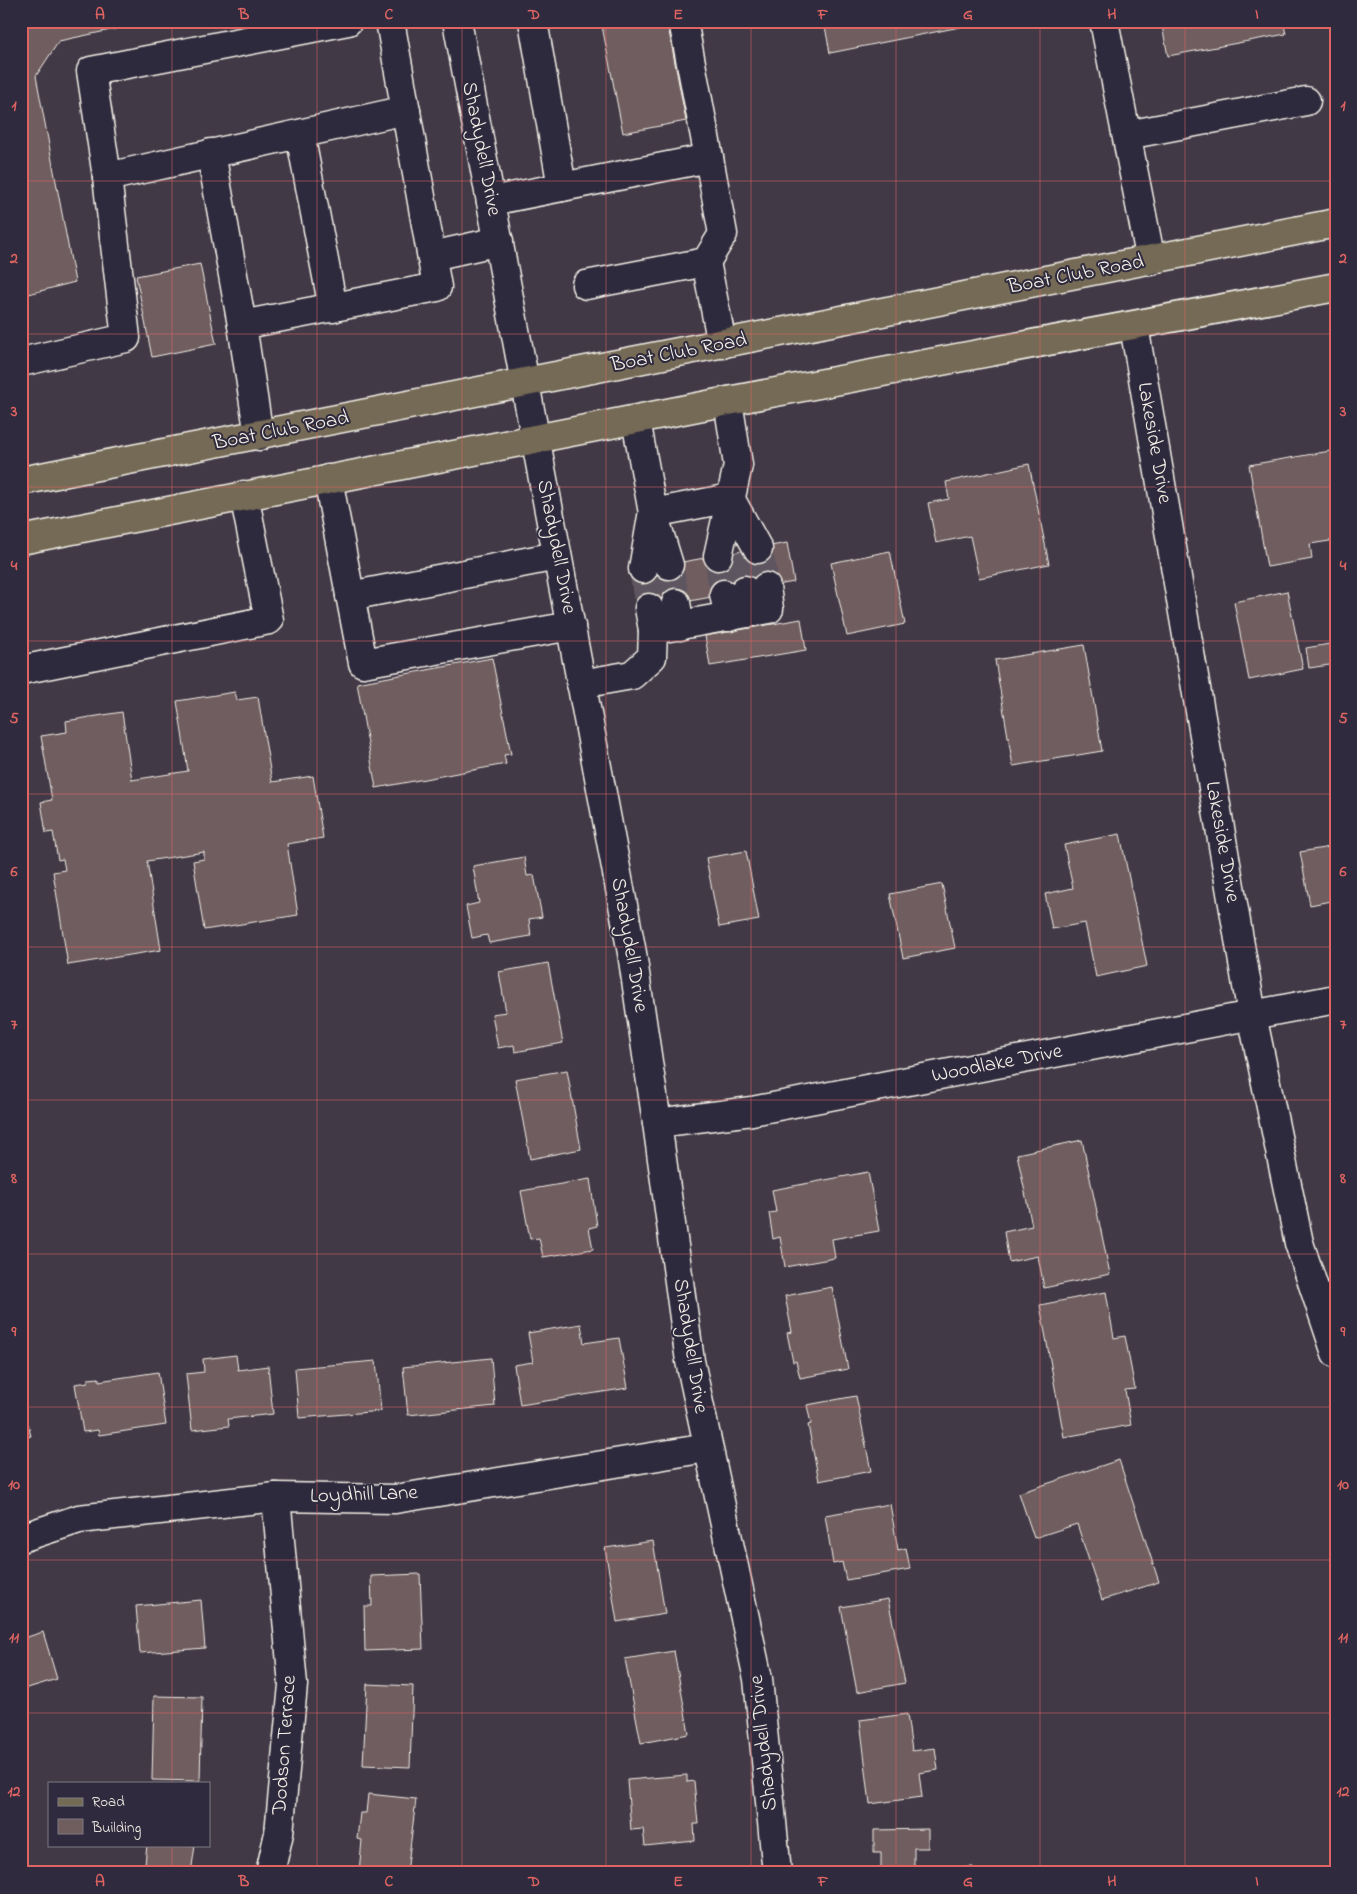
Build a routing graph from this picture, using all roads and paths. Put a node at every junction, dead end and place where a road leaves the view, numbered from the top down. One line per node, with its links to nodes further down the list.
1 (348, 21): 13 (street)
2 (390, 21): 8 (street)
3 (456, 21): 15 (street, Shadydell Drive)
4 (533, 21): 14 (street)
5 (684, 21): 12 (street)
6 (1104, 21): 10 (street)
7 (1306, 101): 10 (street)
8 (406, 110): 9 (street); 18 (street)
9 (300, 134): 11 (street); 23 (street)
10 (1127, 136): 19 (street)
11 (212, 153): 13 (street); 24 (street)
12 (709, 158): 14 (street); 20 (street)
13 (107, 177): 27 (street)
14 (562, 187): 15 (street)
15 (491, 201): 17 (street, Shadydell Drive)
16 (1336, 223): 19 (main road, Boat Club Road)
17 (499, 241): 18 (street); 28 (street, Shadydell Drive)
18 (432, 256): 23 (street)
19 (1150, 261): 26 (main road, Boat Club Road)
20 (706, 262): 21 (street); 26 (street)
21 (586, 285)
22 (1336, 287): 25 (main road)
23 (333, 308): 24 (street)
24 (242, 325): 31 (street)
25 (1134, 326): 29 (main road); 47 (street, Lakeside Drive)
26 (722, 344): 28 (main road, Boat Club Road)
27 (21, 362)
28 (525, 383): 31 (main road, Boat Club Road); 32 (street, Shadydell Drive)
29 (728, 401): 30 (main road); 36 (street)
30 (636, 420): 32 (main road); 37 (street)
31 (258, 436): 34 (main road, Boat Club Road)
32 (535, 439): 33 (main road); 39 (street, Shadydell Drive)
33 (328, 479): 35 (main road); 41 (street)
34 (21, 482)
35 (244, 496): 38 (main road); 44 (street)
36 (730, 498): 36 (street); 37 (street)
37 (653, 512): 40 (street)
38 (21, 540)
39 (557, 556): 41 (street); 43 (street, Shadydell Drive)
40 (656, 567)
41 (350, 596): 43 (street)
42 (743, 600): 45 (street)
43 (570, 626): 45 (street, Shadydell Drive)
44 (21, 670)
45 (581, 684): 48 (street, Shadydell Drive)
46 (1336, 999): 47 (street, Woodlake Drive)
47 (1252, 1015): 48 (street, Woodlake Drive); 49 (street, Lakeside Drive)
48 (657, 1123): 50 (street, Shadydell Drive)
49 (1336, 1353)
50 (707, 1448): 51 (street, Loydhill Lane); 54 (street, Shadydell Drive)
51 (276, 1497): 52 (street, Loydhill Lane); 53 (street, Dodson Terrace)
52 (21, 1538)
53 (270, 1873)
54 (777, 1873)

